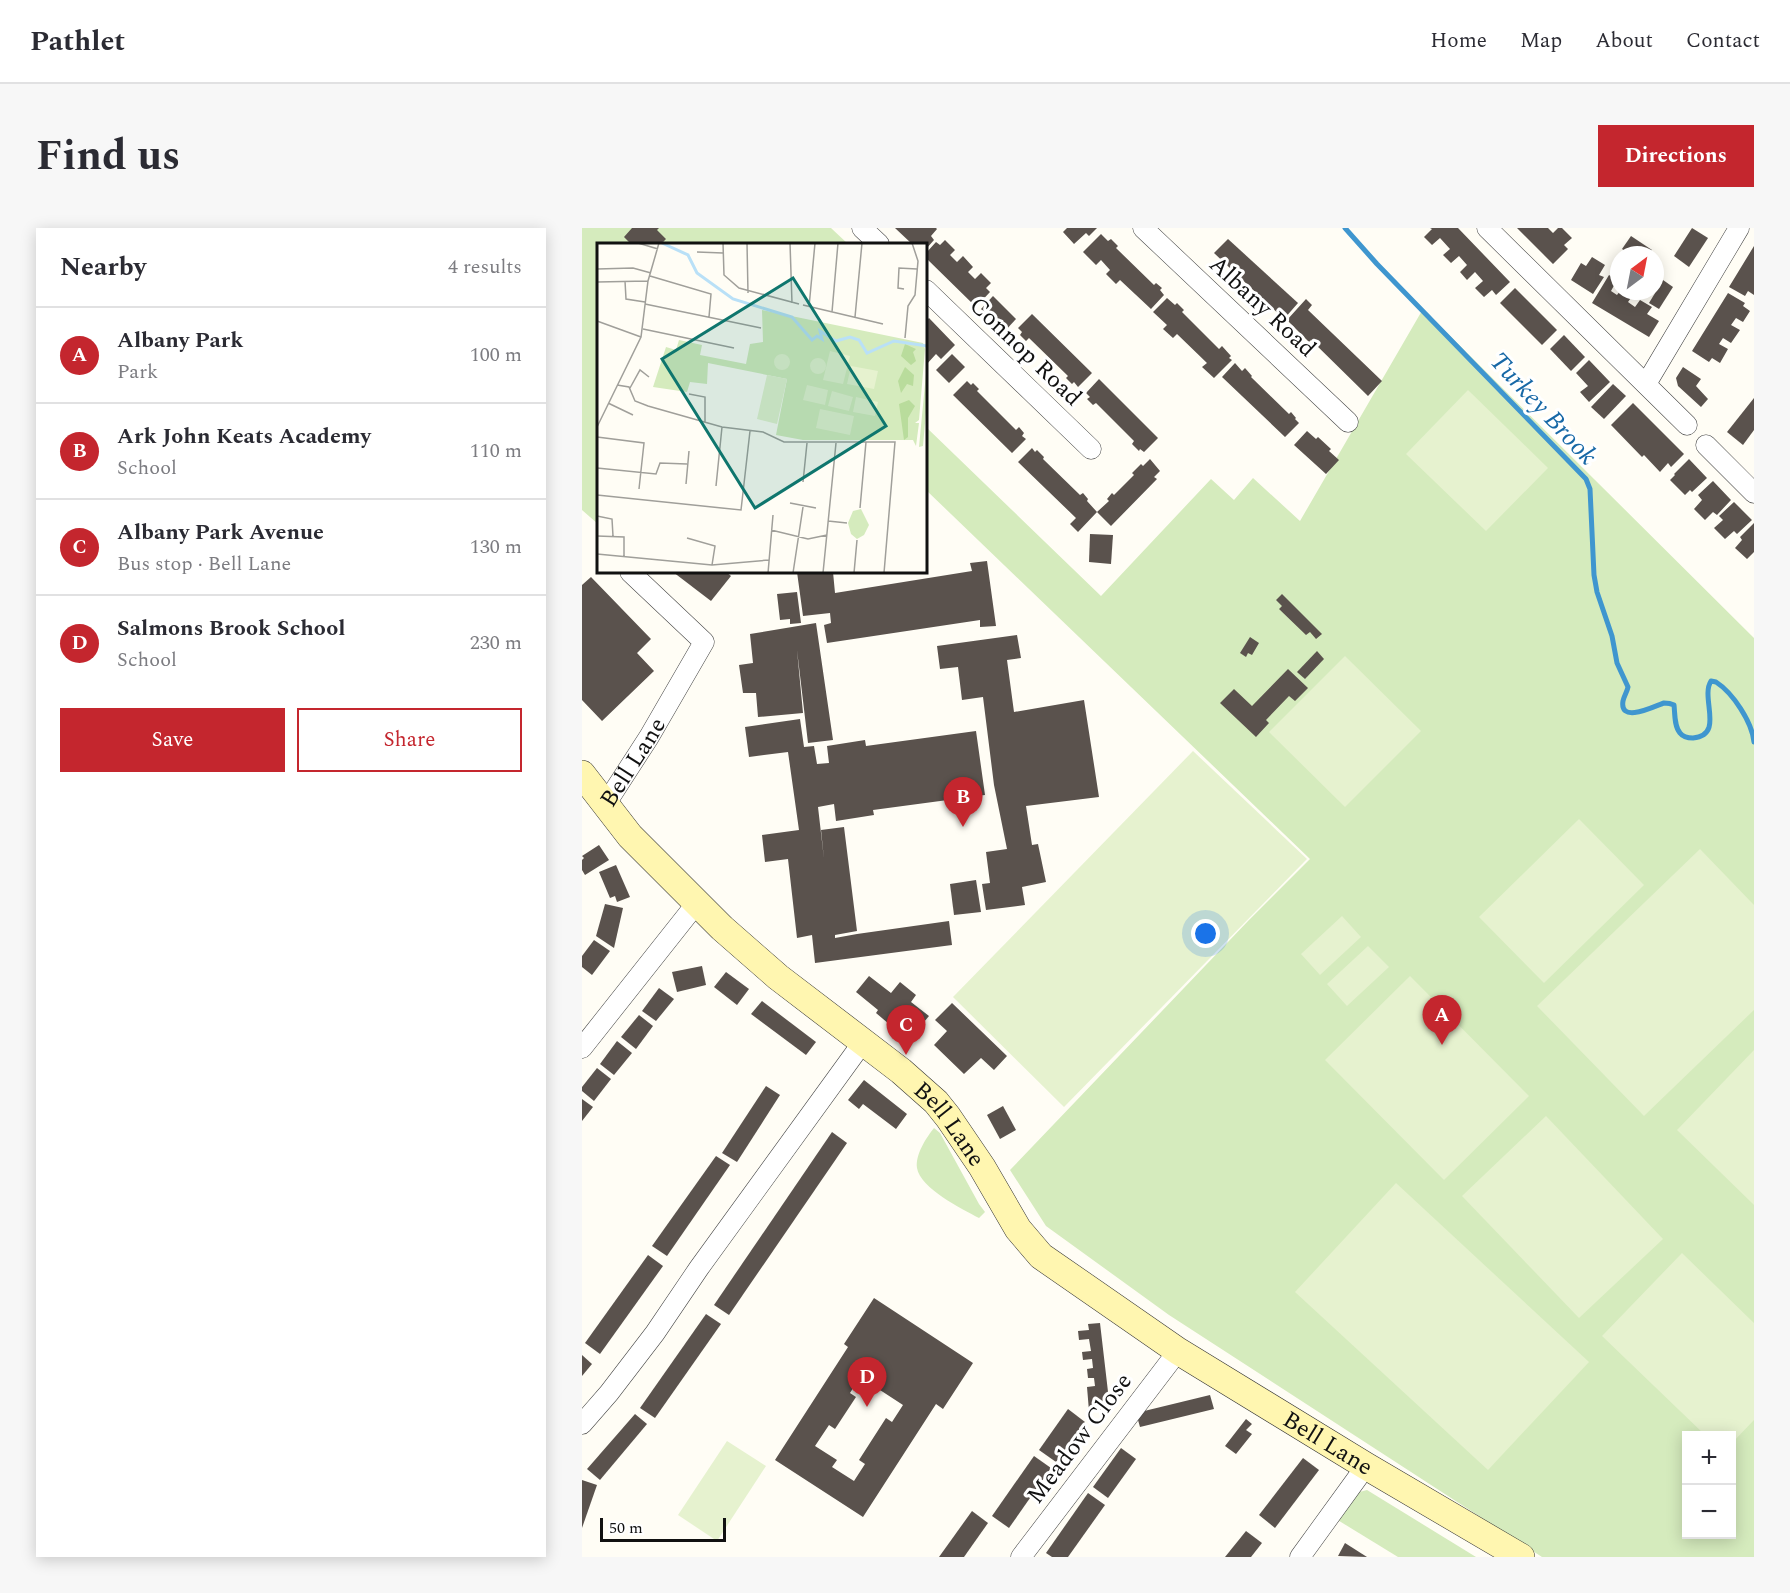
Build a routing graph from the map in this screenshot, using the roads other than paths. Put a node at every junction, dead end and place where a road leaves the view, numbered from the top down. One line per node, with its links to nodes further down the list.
1 (861, 228): 5 (street)
2 (1143, 228): 8 (street, Albany Road)
3 (1487, 228): 7 (street)
4 (1739, 228): 7 (street)
5 (878, 243)
6 (927, 291): 11 (street, Connop Road)
7 (1646, 384): 9 (street)
8 (1348, 422)
9 (1687, 425)
10 (1706, 445): 12 (street)
11 (1091, 449)
12 (1750, 481)
13 (631, 573): 15 (street, Bell Lane)
14 (582, 774): 15 (street)
15 (605, 805): 16 (street, Bell Lane)
16 (696, 904): 17 (street, Bell Lane); 18 (street)
17 (863, 1042): 19 (street, Bell Lane); 20 (street)
18 (582, 1048)
19 (1178, 1351): 21 (street, Bell Lane); 22 (street, Meadow Close)
20 (582, 1424)
21 (1366, 1466): 23 (street); 24 (street, Bell Lane)
22 (1021, 1557)
23 (1300, 1557)
24 (1521, 1557)

